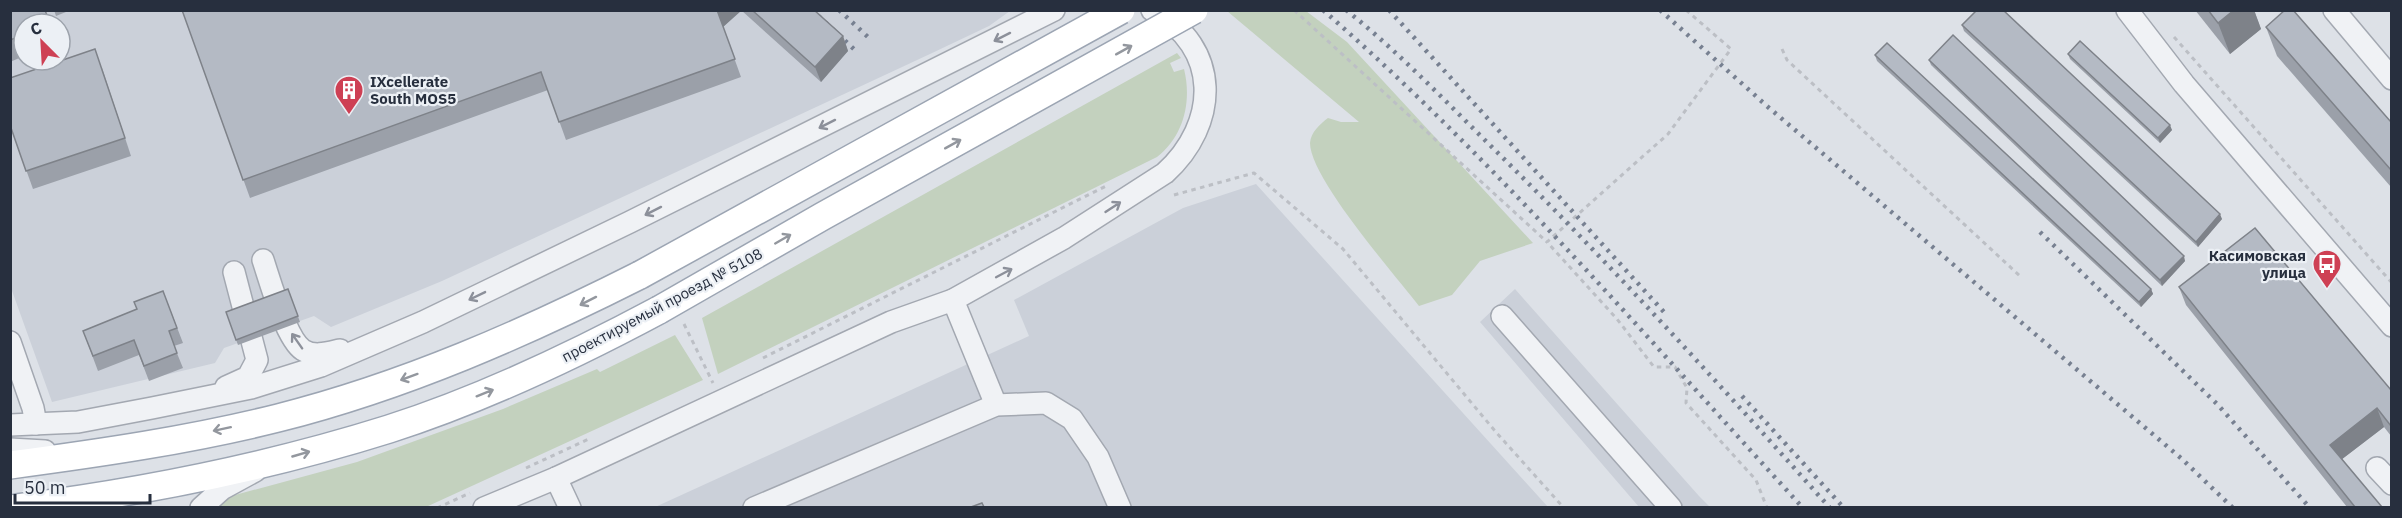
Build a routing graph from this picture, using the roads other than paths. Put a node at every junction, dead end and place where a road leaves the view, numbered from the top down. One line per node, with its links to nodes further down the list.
1 (1054, 10): 8 (street)
2 (1121, 10): 23 (main road, one-way to 23, bridge)
3 (1152, 10): 9 (street)
4 (1176, 10): 9 (street)
5 (1194, 10): 24 (main road, проектируемый проезд № 5108, one-way to 5, bridge)
6 (2127, 10): 15 (street)
7 (2334, 10): 10 (street)
8 (1032, 17): 17 (street, one-way to 17)
9 (1193, 47): 13 (street, one-way to 9)
10 (2391, 79)
11 (263, 260): 17 (street, one-way to 11)
12 (234, 272): 18 (street)
13 (952, 300): 19 (street); 27 (street)
14 (1502, 316): 36 (street)
15 (2391, 326)
16 (10, 342): 20 (street)
17 (370, 344): 18 (street)
18 (205, 396): 20 (street)
19 (996, 405): 30 (street); 35 (street)
20 (36, 424): 21 (street)
21 (10, 425)
22 (10, 449): 23 (street)
23 (121, 450): 25 (main road)
24 (271, 462): 31 (main road, проектируемый проезд № 5108); 32 (street)
25 (10, 465)
26 (2377, 468): 28 (street)
27 (556, 478): 29 (street); 33 (street); 34 (street)
28 (2391, 484)
29 (482, 498)
30 (765, 506)
31 (16, 507)
32 (201, 507)
33 (502, 507)
34 (570, 507)
35 (1120, 507)
36 (1671, 507)

